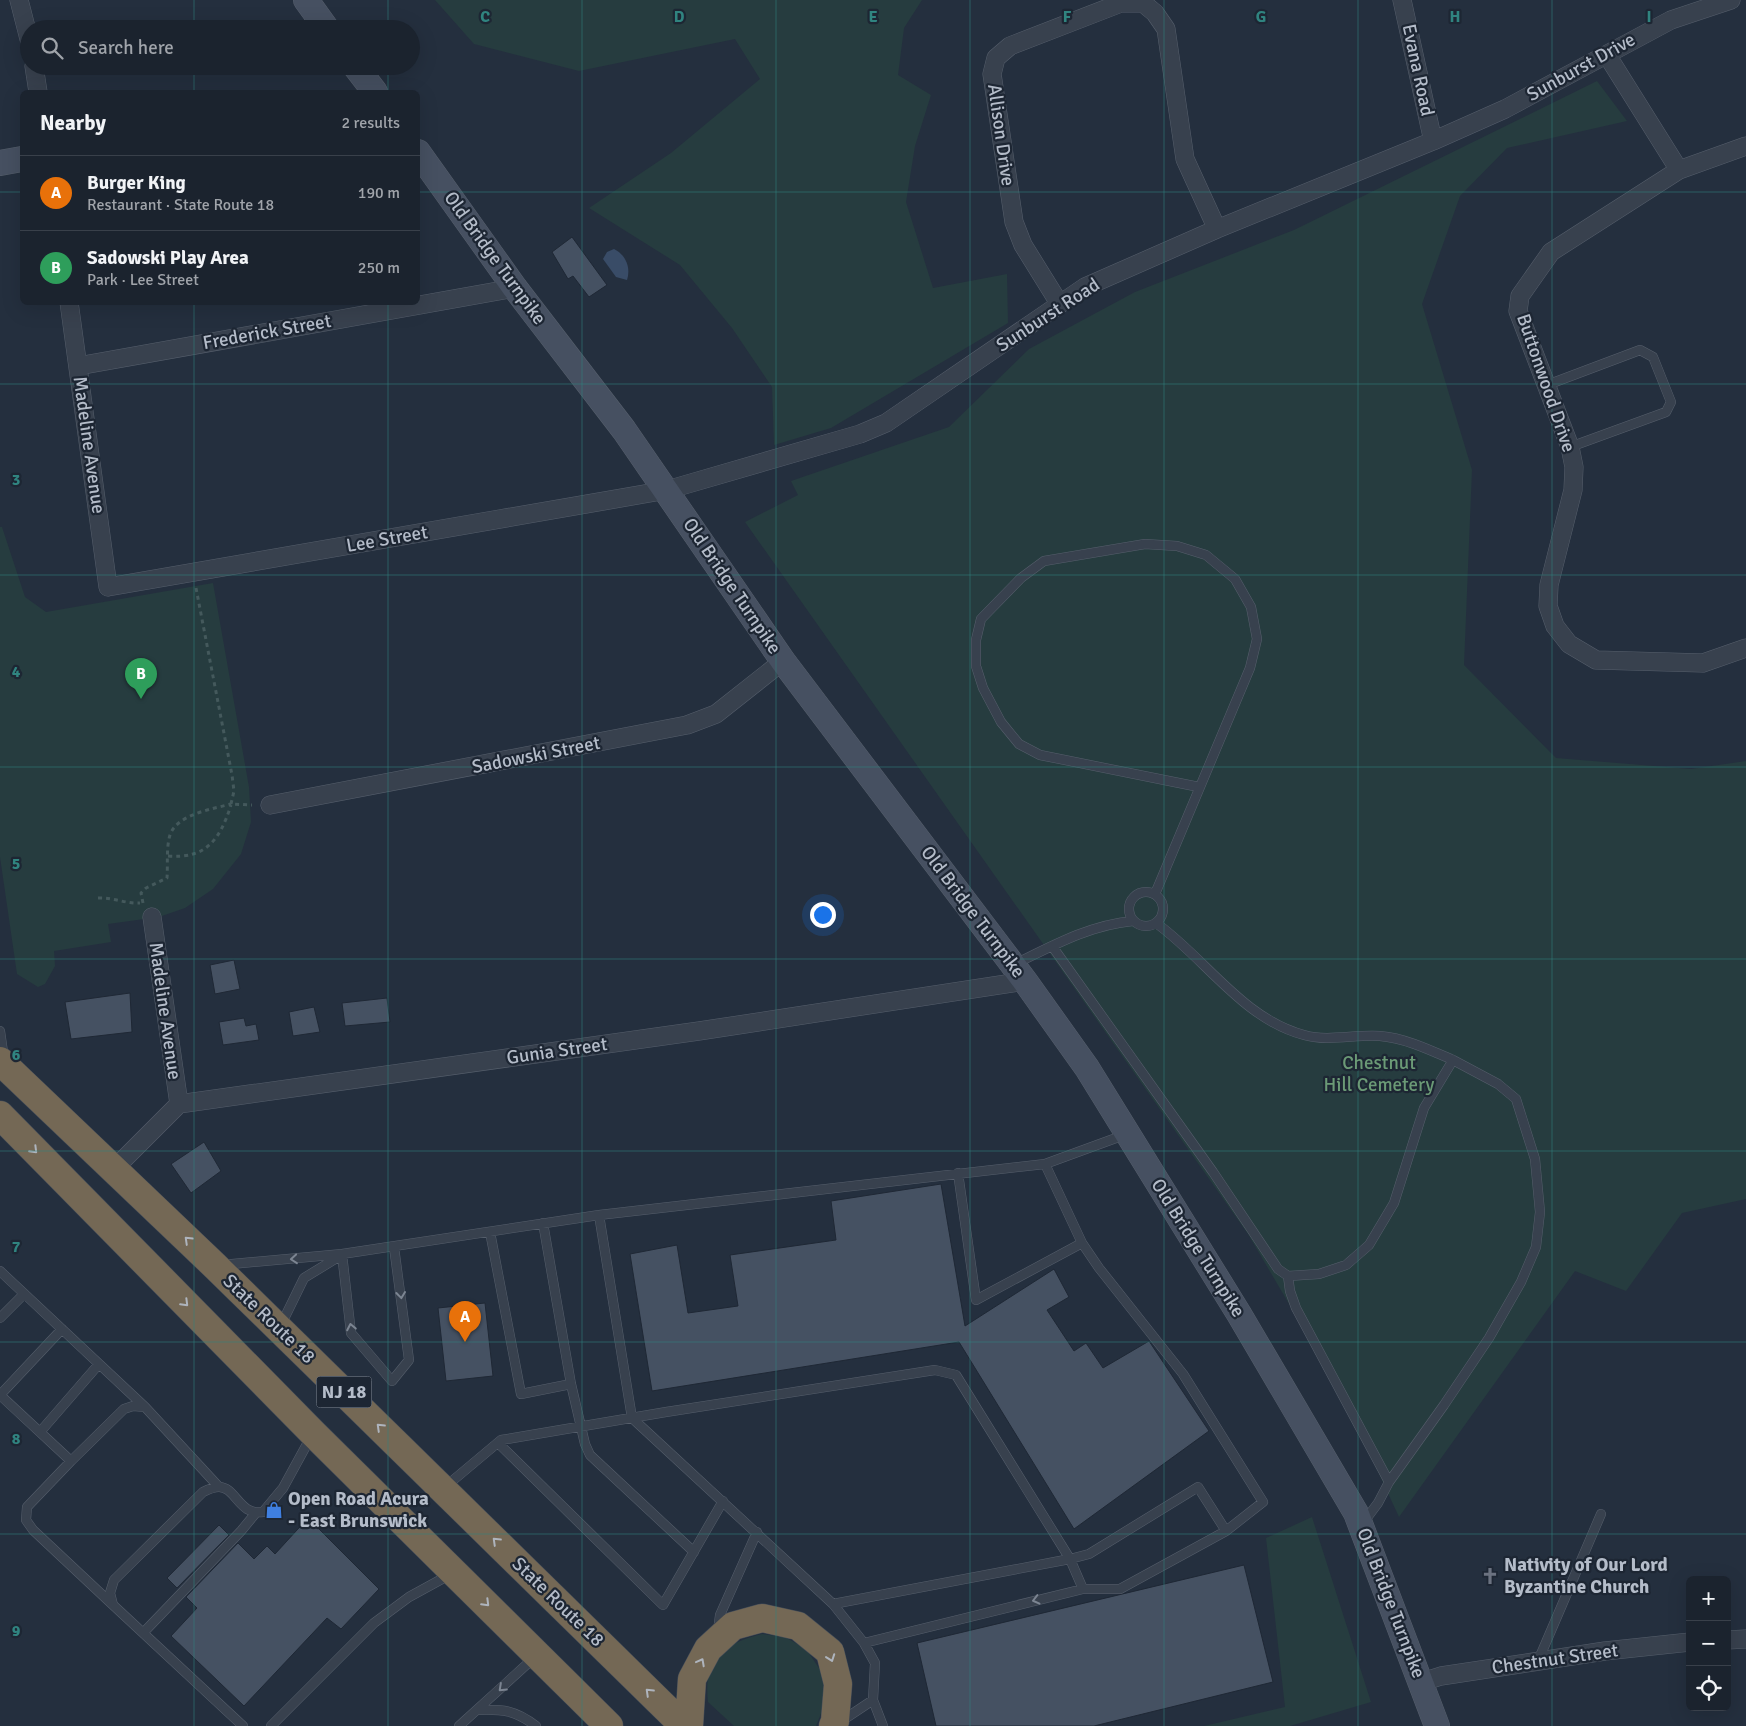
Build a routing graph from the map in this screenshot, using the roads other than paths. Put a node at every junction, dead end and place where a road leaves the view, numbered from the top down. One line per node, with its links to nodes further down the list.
1 (19, 0): 5 (street)
2 (306, 0): 6 (street)
3 (1402, 0): 12 (street, Evana Road)
4 (1731, 0): 7 (street, Sunburst Drive)
5 (24, 20)
6 (320, 20)
7 (1607, 55): 12 (street, Sunburst Drive); 17 (street)
8 (35, 75): 10 (street)
9 (362, 75): 11 (street)
10 (38, 90)
11 (373, 90)
12 (1433, 140): 18 (street, Sunburst Road)
13 (1746, 146): 17 (street, Buttonwood Drive)
14 (420, 155): 19 (street, Old Bridge Turnpike)
15 (20, 159): 16 (street)
16 (0, 163)
17 (1679, 170): 25 (street, Buttonwood Drive)
18 (1217, 229): 20 (street, Sunburst Road); 20 (street, Allison Drive)
19 (515, 288): 22 (street, Frederick Street); 27 (street, Old Bridge Turnpike)
20 (1059, 303): 27 (street, Sunburst Road)
21 (69, 305): 24 (street, Madeline Avenue)
22 (420, 305)
23 (420, 305): 24 (street, Frederick Street)
24 (78, 366): 28 (street, Madeline Avenue)
25 (1548, 385): 26 (street, Buttonwood Drive); 26 (lane)
26 (1570, 447): 29 (street, Buttonwood Drive)
27 (667, 490): 28 (street, Lee Street); 30 (street, Old Bridge Turnpike)
28 (108, 587)
29 (1746, 648)
30 (783, 661): 32 (street, Sadowski Street); 38 (street, Old Bridge Turnpike)
31 (1199, 787): 31 (lane); 33 (lane)
32 (270, 805)
33 (1155, 894): 35 (lane); 36 (lane)
34 (148, 910): 42 (street, Madeline Avenue)
35 (1133, 921): 36 (lane); 37 (lane)
36 (1156, 923): 40 (lane)
37 (1052, 946): 38 (lane); 56 (lane)
38 (1019, 973): 42 (street, Gunia Street); 44 (street, Old Bridge Turnpike)
39 (0, 1031): 41 (lane)
40 (1453, 1060): 56 (lane); 71 (lane)
41 (2, 1064): 46 (highway, State Route 18 / NJ 18)
42 (179, 1104): 46 (street)
43 (0, 1115): 68 (highway, NJ 18, one-way to 68)
44 (1127, 1134): 45 (lane); 77 (street, Old Bridge Turnpike)
45 (1045, 1164): 47 (lane); 51 (lane)
46 (114, 1169): 54 (highway, State Route 18 / NJ 18, one-way to 46)
47 (958, 1173): 48 (lane); 51 (lane)
48 (599, 1215): 49 (lane); 65 (lane)
49 (543, 1223): 50 (lane); 62 (lane)
50 (490, 1232): 52 (lane); 62 (lane)
51 (1082, 1243): 78 (lane)
52 (394, 1247): 53 (lane); 53 (lane, one-way to 53)
53 (342, 1254): 54 (lane, one-way to 54); 60 (lane)
54 (215, 1266): 60 (highway, State Route 18 / NJ 18)
55 (0, 1271): 57 (lane)
56 (1288, 1276): 71 (lane)
57 (24, 1294): 58 (lane); 59 (lane)
58 (0, 1318)
59 (62, 1329): 61 (lane); 63 (lane)
60 (279, 1329): 73 (highway, State Route 18 / NJ 18, one-way to 60)
61 (99, 1364): 64 (lane); 67 (lane)
62 (571, 1384): 66 (lane)
63 (0, 1395): 67 (lane)
64 (145, 1407): 70 (lane); 72 (lane)
65 (632, 1418): 66 (lane); 74 (lane); 81 (lane)
66 (580, 1426): 69 (lane); 80 (lane)
67 (40, 1432): 70 (lane)
68 (313, 1432): 75 (lane); 82 (highway, NJ 18)
69 (498, 1442): 73 (lane); 80 (lane)
70 (71, 1461): 85 (lane)
71 (1389, 1482): 77 (lane)
72 (219, 1487): 75 (lane); 85 (lane)
73 (442, 1489): 102 (highway, State Route 18 / NJ 18, one-way to 73)
74 (723, 1501): 79 (lane); 80 (lane)
75 (254, 1514): 86 (lane)
76 (1601, 1514): 93 (lane)
77 (1361, 1525): 94 (street, Old Bridge Turnpike)
78 (1226, 1531): 81 (lane); 83 (lane)
79 (757, 1532): 84 (lane); 89 (lane)
80 (694, 1552)
81 (1070, 1558): 83 (lane); 84 (lane)
82 (455, 1572): 92 (highway, NJ 18, one-way to 92); 99 (lane)
83 (1083, 1589): 91 (lane, one-way to 91)
84 (833, 1604): 91 (lane)
85 (113, 1605): 86 (lane)
86 (144, 1633): 98 (lane)
87 (1746, 1639): 88 (street)
88 (1731, 1640)
89 (717, 1641): 103 (highway, one-way to 89); 104 (highway, one-way to 104)
90 (1686, 1642): 93 (street, Chestnut Street)
91 (864, 1643): 95 (lane)
92 (538, 1655): 96 (lane, one-way to 96); 97 (highway, NJ 18)
93 (1538, 1661): 94 (street, Chestnut Street)
94 (1422, 1682): 106 (street, Old Bridge Turnpike)
95 (873, 1700): 104 (lane); 105 (lane)
96 (477, 1710): 100 (lane); 101 (lane)
97 (602, 1723)
98 (243, 1726)
99 (271, 1726)
100 (458, 1726)
101 (536, 1726)
102 (684, 1726)
103 (689, 1726)
104 (834, 1726)
105 (883, 1726)
106 (1437, 1726)

